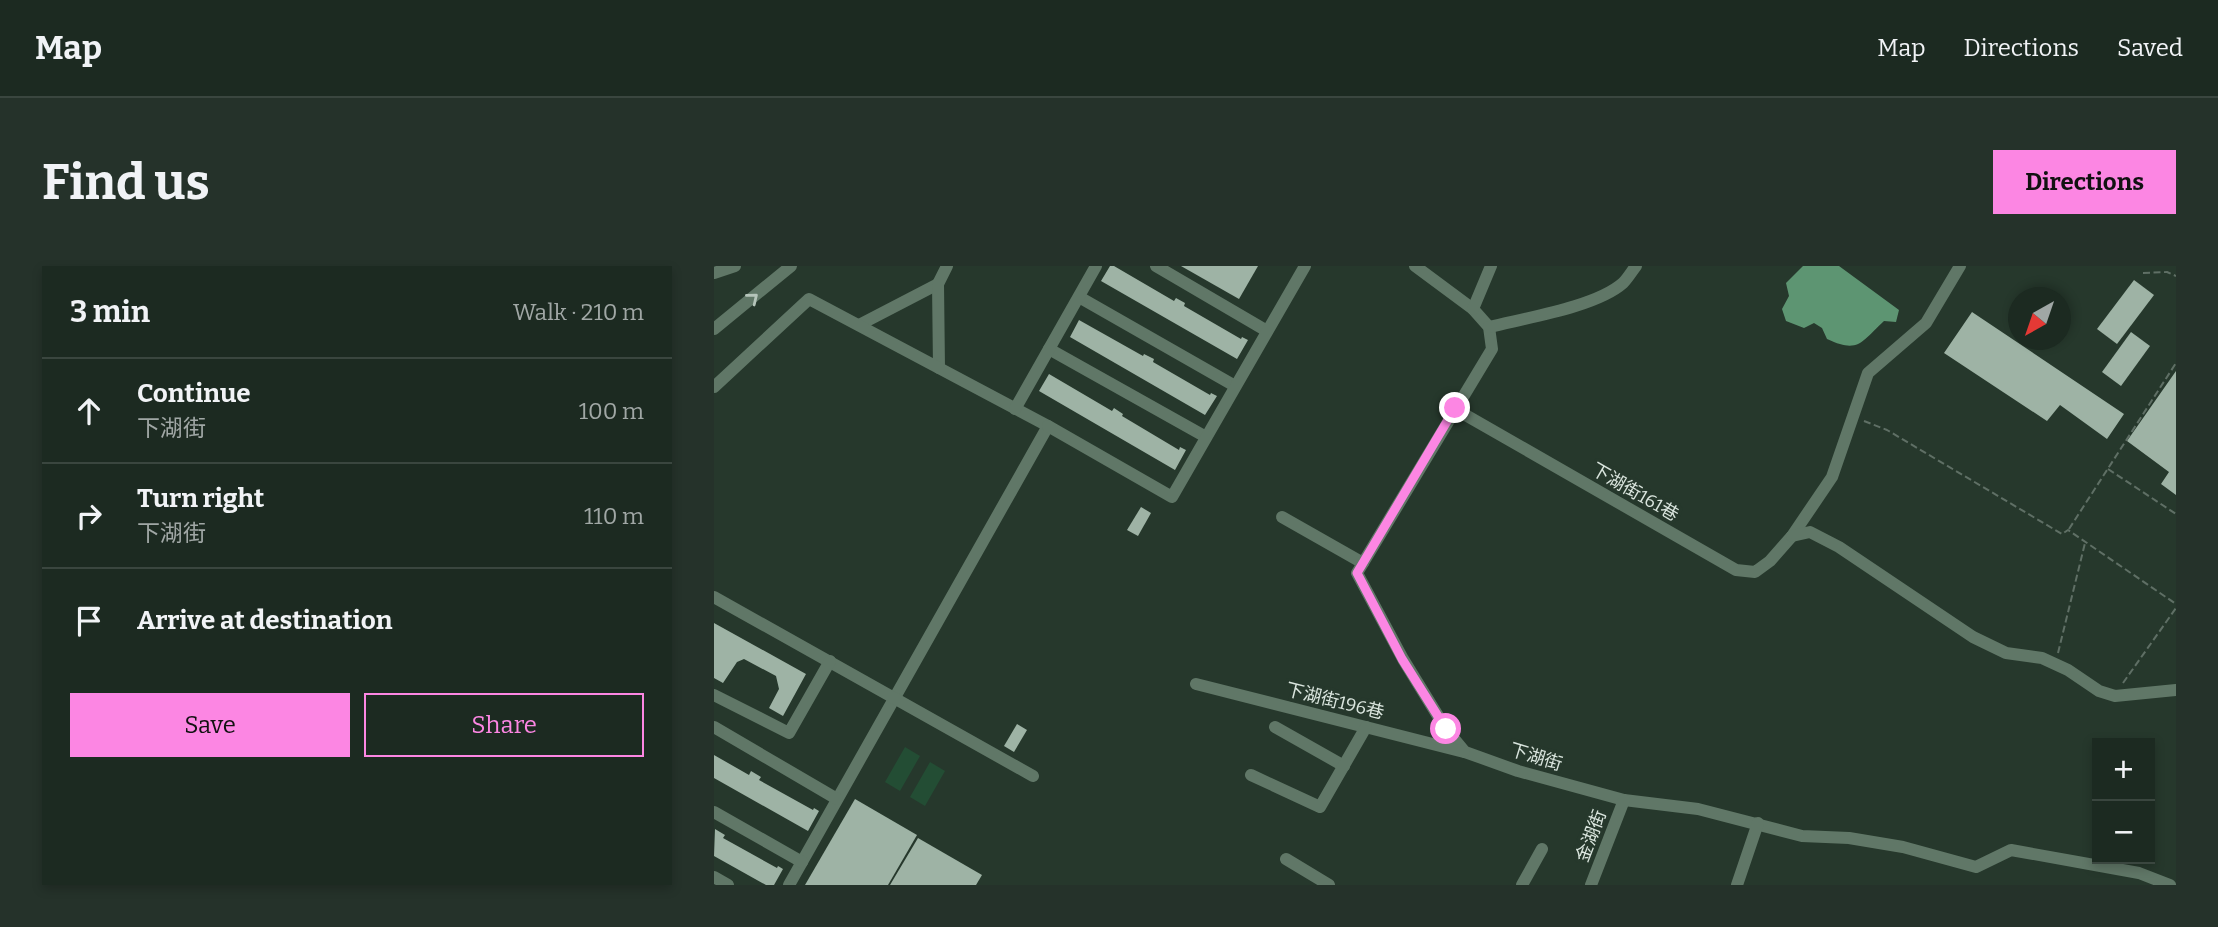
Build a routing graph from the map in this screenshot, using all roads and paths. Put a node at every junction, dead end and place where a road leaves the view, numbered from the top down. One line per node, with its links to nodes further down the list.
1 (735, 266): 11 (street)
2 (790, 266): 19 (street, one-way to 2)
3 (947, 266): 14 (street)
4 (1096, 266): 15 (street)
5 (1156, 266): 20 (street)
6 (1305, 266): 20 (street)
7 (1415, 266): 16 (street)
8 (1491, 266): 16 (street)
9 (1636, 266): 18 (street)
10 (1960, 266): 28 (street)
11 (714, 273)
12 (2143, 273): 13 (path)
13 (2176, 276)
14 (938, 284): 17 (street); 23 (street)
15 (1079, 297): 21 (street); 24 (street)
16 (1474, 309): 18 (street)
17 (859, 326): 23 (street); 25 (street)
18 (1489, 327): 26 (street)
19 (714, 329)
20 (1266, 331): 24 (street)
21 (1049, 349): 27 (street); 30 (street)
22 (2176, 363): 31 (path)
23 (939, 368): 27 (street)
24 (1235, 386): 30 (street)
25 (714, 387)
26 (1455, 408): 35 (street, 下湖街161巷); 37 (street)
27 (1015, 409): 29 (street)
28 (1853, 417): 34 (path); 35 (street)
29 (1048, 426): 30 (street); 47 (street)
30 (1206, 437)
31 (2108, 469): 32 (path); 34 (path)
32 (2176, 514)
33 (1282, 517): 37 (street)
34 (2068, 530): 36 (path)
35 (1792, 536): 42 (street)
36 (2085, 541): 40 (path); 42 (path)
37 (1363, 563): 51 (street)
38 (714, 597): 41 (street)
39 (2176, 597): 40 (path)
40 (2175, 604): 46 (path)
41 (830, 661): 45 (street); 47 (street)
42 (2055, 664): 46 (street)
43 (1196, 684): 50 (street, 下湖街196巷)
44 (2176, 690): 46 (street)
45 (714, 695)
46 (2115, 696)
47 (895, 697): 54 (street); 55 (street)
48 (714, 727): 55 (street)
49 (1275, 727): 52 (street)
50 (1366, 727): 51 (street, 下湖街196巷); 52 (street)
51 (1465, 752): 56 (street, 下湖街)
52 (1344, 766): 53 (street)
53 (1251, 775)
54 (1033, 776)
55 (837, 799): 61 (street)
56 (1624, 800): 58 (street, 下湖街); 67 (street, 金湖街)
57 (714, 812): 61 (street)
58 (1758, 823): 68 (street); 69 (street, 下湖街)
59 (1542, 849): 66 (street)
60 (1286, 859): 65 (street)
61 (802, 862): 64 (street)
62 (714, 877): 63 (street)
63 (728, 885)
64 (789, 885)
65 (1329, 885)
66 (1522, 885)
67 (1591, 885)
68 (1737, 885)
69 (2170, 885)

